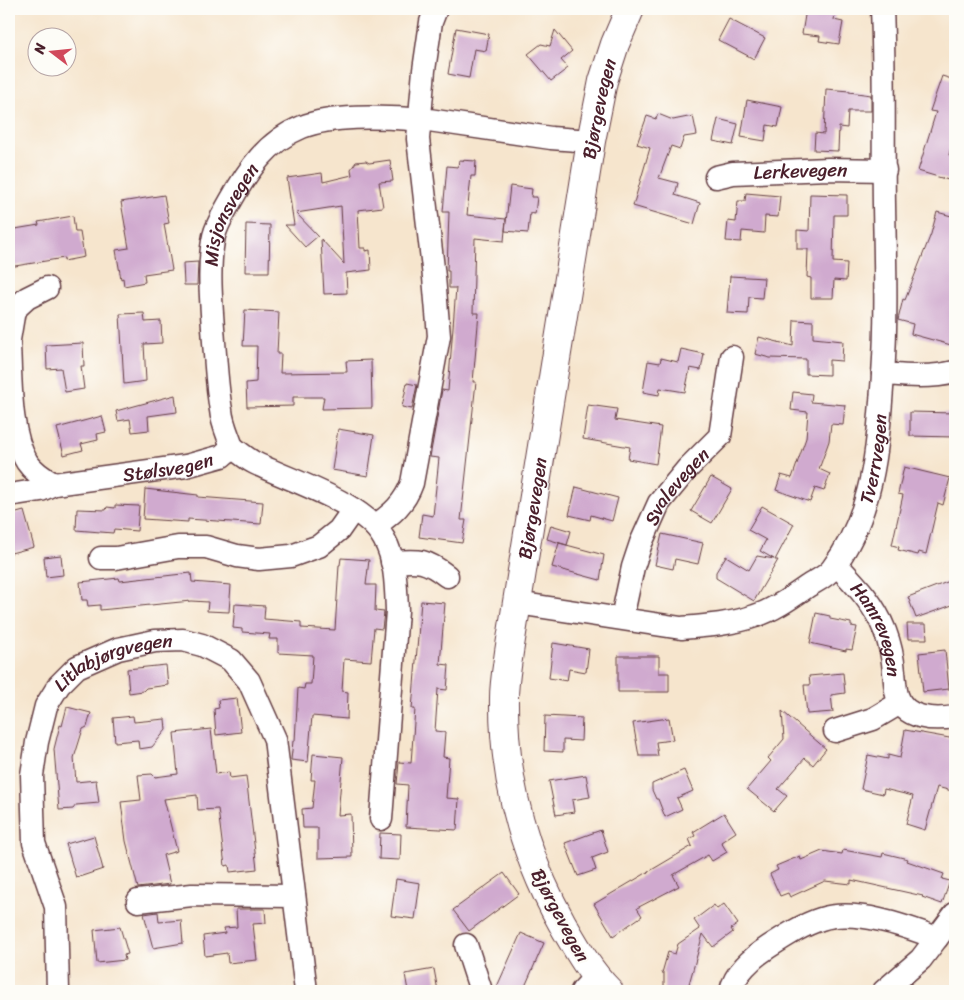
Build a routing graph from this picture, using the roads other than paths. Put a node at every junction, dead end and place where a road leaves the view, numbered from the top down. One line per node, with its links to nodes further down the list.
1 (436, 9): 4 (street)
2 (630, 9): 5 (street, Bjørgevegen)
3 (882, 9): 6 (street, Tverrvegen)
4 (418, 123): 5 (street, Misjonsvegen); 15 (street, Misjonsvegen); 19 (street)
5 (591, 141): 24 (street, Bjørgevegen)
6 (885, 170): 7 (street, Lerkevegen); 14 (street, Tverrvegen)
7 (716, 177)
8 (47, 288): 9 (street)
9 (11, 309): 10 (street)
10 (9, 340)
11 (9, 345): 16 (street)
12 (732, 357): 25 (street, Svalevegen)
13 (955, 372): 14 (street)
14 (883, 374): 22 (street, Tverrvegen)
15 (232, 447): 16 (street, Stølsvegen); 18 (street, Stølsvegen)
16 (54, 484): 17 (street, Stølsvegen)
17 (9, 495)
18 (353, 510): 19 (street, Stølsvegen); 20 (street)
19 (375, 526): 21 (street, Stølsvegen)
20 (101, 558)
21 (392, 562): 23 (street); 29 (street, Stølsvegen)
22 (836, 564): 25 (street, Tverrvegen); 26 (street, Hamrevegen)
23 (447, 576)
24 (517, 603): 25 (street, Tverrvegen); 35 (street, Bjørgevegen)
25 (622, 618)
26 (900, 703): 27 (street, Hamrevegen); 28 (street, Hamrevegen)
27 (955, 717)
28 (835, 731)
29 (381, 819)
30 (294, 896): 31 (street); 36 (street, Litlabjørgvegen); 37 (street, Litlabjørgvegen)
31 (138, 901)
32 (955, 914): 33 (street)
33 (937, 938): 39 (street); 40 (street)
34 (466, 945): 38 (street)
35 (595, 986)
36 (58, 991)
37 (306, 991)
38 (481, 991)
39 (731, 991)
40 (884, 991)

